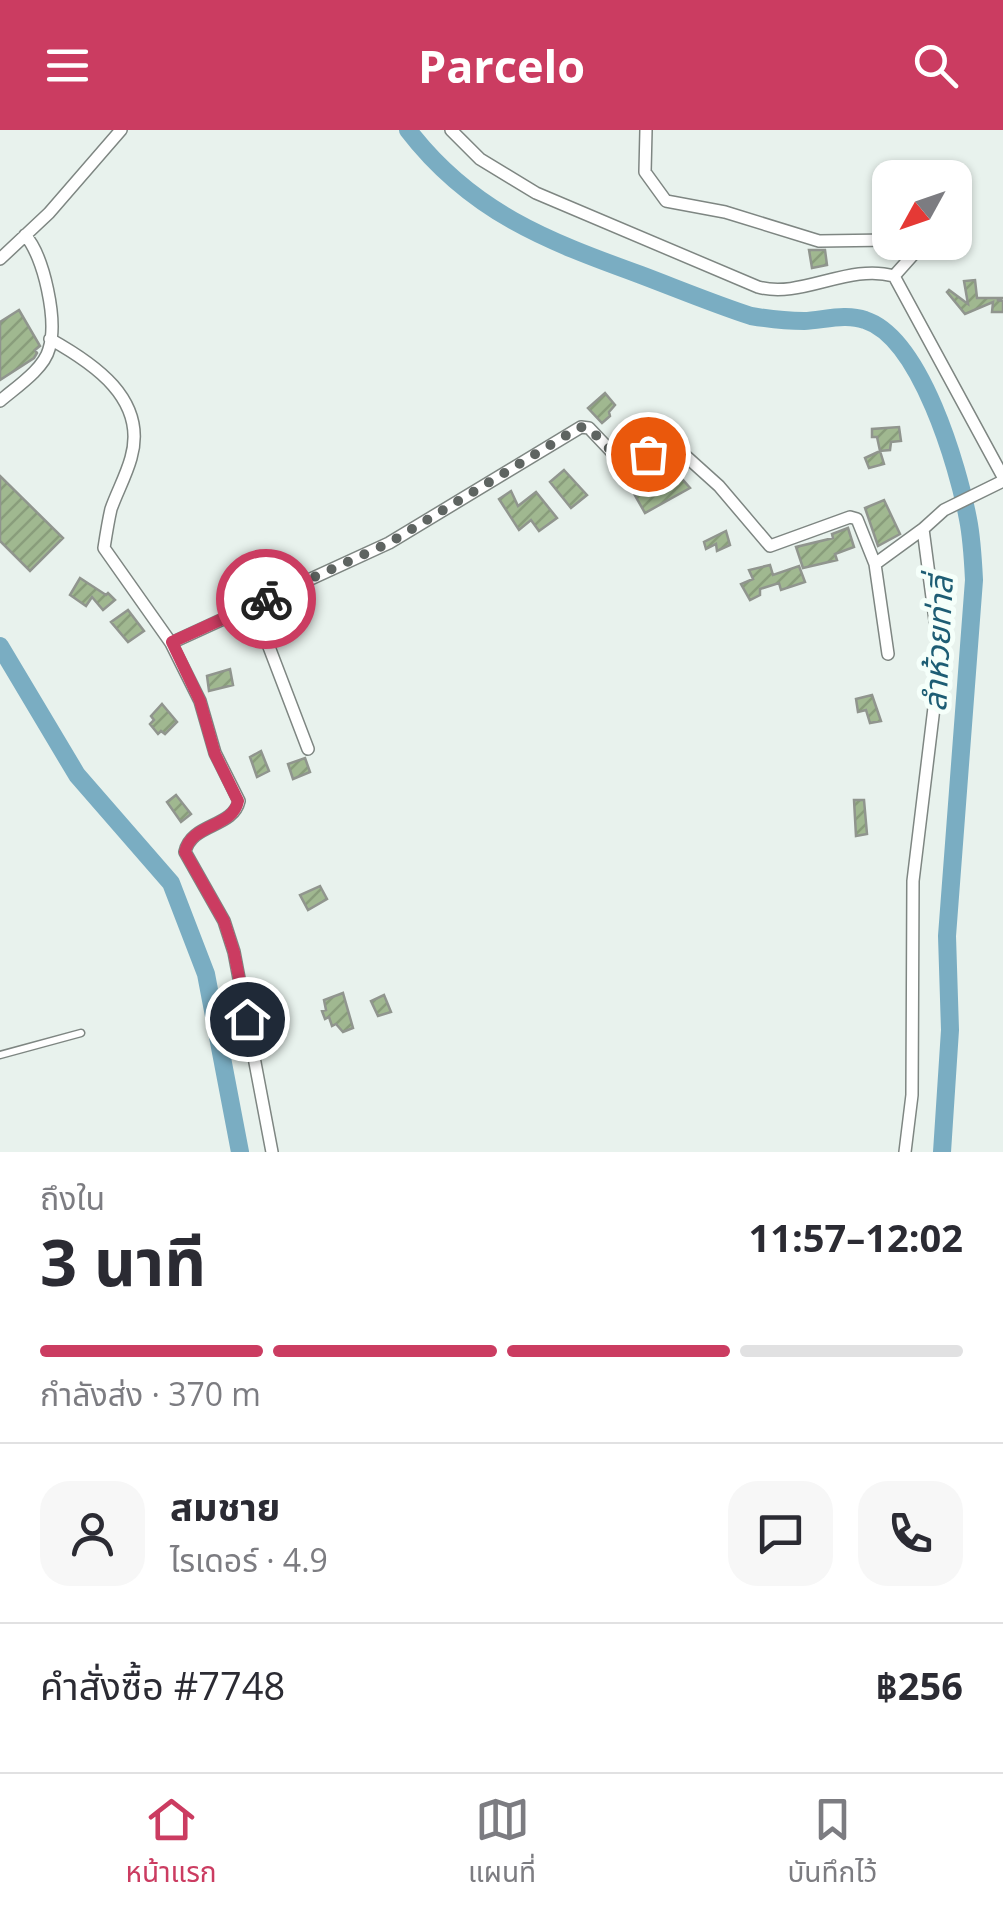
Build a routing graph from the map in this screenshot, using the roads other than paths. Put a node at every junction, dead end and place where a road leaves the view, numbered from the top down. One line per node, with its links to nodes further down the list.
1 (121, 130): 4 (street)
2 (451, 130): 8 (street)
3 (646, 130): 5 (street)
4 (25, 235): 6 (street); 9 (street)
5 (872, 240)
6 (0, 258)
7 (908, 260): 8 (street)
8 (894, 276): 11 (street)
9 (50, 339): 10 (street); 15 (street)
10 (0, 401)
11 (1001, 480): 12 (street)
12 (922, 530): 13 (street); 21 (street)
13 (875, 564): 14 (street); 16 (street)
14 (253, 605): 15 (street); 17 (street)
15 (172, 642): 20 (street)
16 (888, 654)
17 (308, 749)
18 (81, 1033): 19 (lane)
19 (0, 1056)
20 (272, 1152)
21 (905, 1152)

